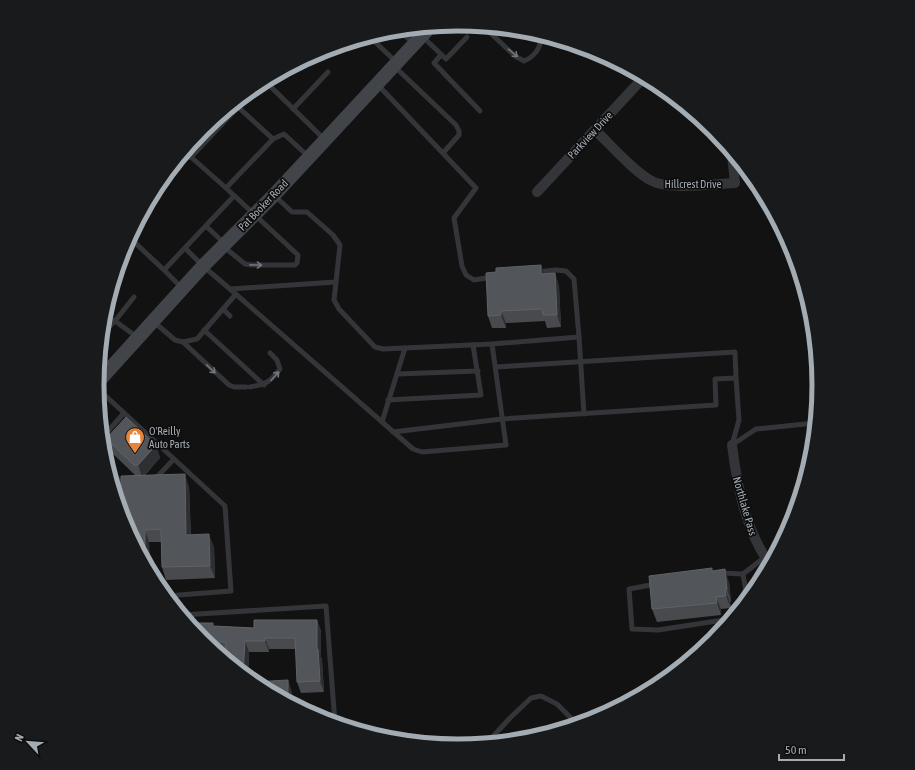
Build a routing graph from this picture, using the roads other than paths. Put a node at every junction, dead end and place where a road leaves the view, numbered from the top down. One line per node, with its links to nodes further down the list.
1 (490, 33): 5 (lane, one-way to 5)
2 (422, 35): 6 (lane); 7 (main road, Pat Booker Road)
3 (467, 36): 6 (lane)
4 (374, 41): 7 (lane)
5 (541, 41)
6 (441, 55): 15 (lane)
7 (395, 64): 10 (main road, Pat Booker Road); 19 (lane)
8 (328, 72): 14 (lane)
9 (640, 82): 16 (street, Parkview Drive)
10 (377, 83): 18 (main road, Pat Booker Road); 19 (lane)
11 (270, 85): 14 (lane)
12 (238, 107): 17 (lane)
13 (237, 109): 21 (lane)
14 (294, 109): 18 (lane)
15 (480, 111)
16 (595, 130): 23 (street, Hillcrest Drive); 25 (street, Parkview Drive)
17 (273, 139): 22 (lane); 24 (lane)
18 (325, 139): 22 (main road, Pat Booker Road)
19 (443, 153): 36 (lane)
20 (187, 157): 21 (lane)
21 (191, 157): 24 (lane)
22 (309, 157): 26 (main road, Pat Booker Road)
23 (733, 163)
24 (226, 188): 27 (lane)
25 (537, 192)
26 (274, 194): 28 (main road, Pat Booker Road); 37 (lane)
27 (234, 196): 28 (lane); 29 (lane)
28 (255, 214): 31 (main road, Pat Booker Road); 31 (lane, one-way to 28)
29 (206, 226): 31 (lane); 32 (lane)
30 (134, 242): 34 (lane)
31 (224, 245): 33 (main road, Pat Booker Road)
32 (185, 248): 33 (lane); 34 (lane)
33 (204, 266): 38 (main road, Pat Booker Road); 39 (lane)
34 (164, 270): 38 (lane)
35 (534, 273): 49 (lane)
36 (496, 277)
37 (336, 282): 39 (lane); 54 (lane)
38 (183, 288): 46 (main road, Pat Booker Road)
39 (230, 289): 40 (lane)
40 (236, 294): 42 (lane); 68 (lane)
41 (134, 297): 45 (lane)
42 (222, 309): 43 (lane); 48 (lane)
43 (230, 316)
44 (110, 319): 45 (lane)
45 (115, 321): 47 (lane); 50 (lane)
46 (153, 321): 50 (main road, Pat Booker Road); 51 (lane)
47 (108, 328)
48 (204, 330): 51 (lane); 62 (lane)
49 (579, 337): 52 (lane); 56 (lane)
50 (138, 338): 57 (main road, Pat Booker Road)
51 (183, 342): 62 (lane, one-way to 62)
52 (492, 344): 53 (lane); 58 (lane)
53 (473, 345): 54 (lane); 59 (lane)
54 (405, 348): 60 (lane)
55 (270, 353): 62 (lane, one-way to 55)
56 (580, 362): 58 (lane); 61 (lane); 66 (lane)
57 (104, 365)
58 (496, 367): 67 (lane)
59 (478, 371): 60 (lane); 64 (lane)
60 (397, 374): 64 (lane)
61 (736, 378): 66 (lane); 72 (lane)
62 (264, 385)
63 (104, 394): 65 (lane)
64 (388, 400): 68 (lane)
65 (124, 413): 70 (lane); 73 (lane)
66 (584, 414): 67 (lane)
67 (502, 419): 71 (lane); 71 (lane)
68 (382, 422): 71 (lane)
69 (809, 424): 72 (lane)
70 (107, 432)
71 (393, 432)
72 (732, 445): 77 (street, Northlake Pass)
73 (174, 459): 75 (lane); 83 (lane)
74 (116, 478): 76 (lane)
75 (147, 481)
76 (134, 482)
77 (766, 558)
78 (764, 562): 80 (lane)
79 (714, 572): 80 (lane)
80 (743, 574): 82 (lane)
81 (660, 583): 85 (lane)
82 (746, 590)
83 (173, 596)
84 (188, 615): 86 (lane)
85 (722, 620)
86 (335, 717)
87 (572, 720): 88 (lane)
88 (493, 737)

